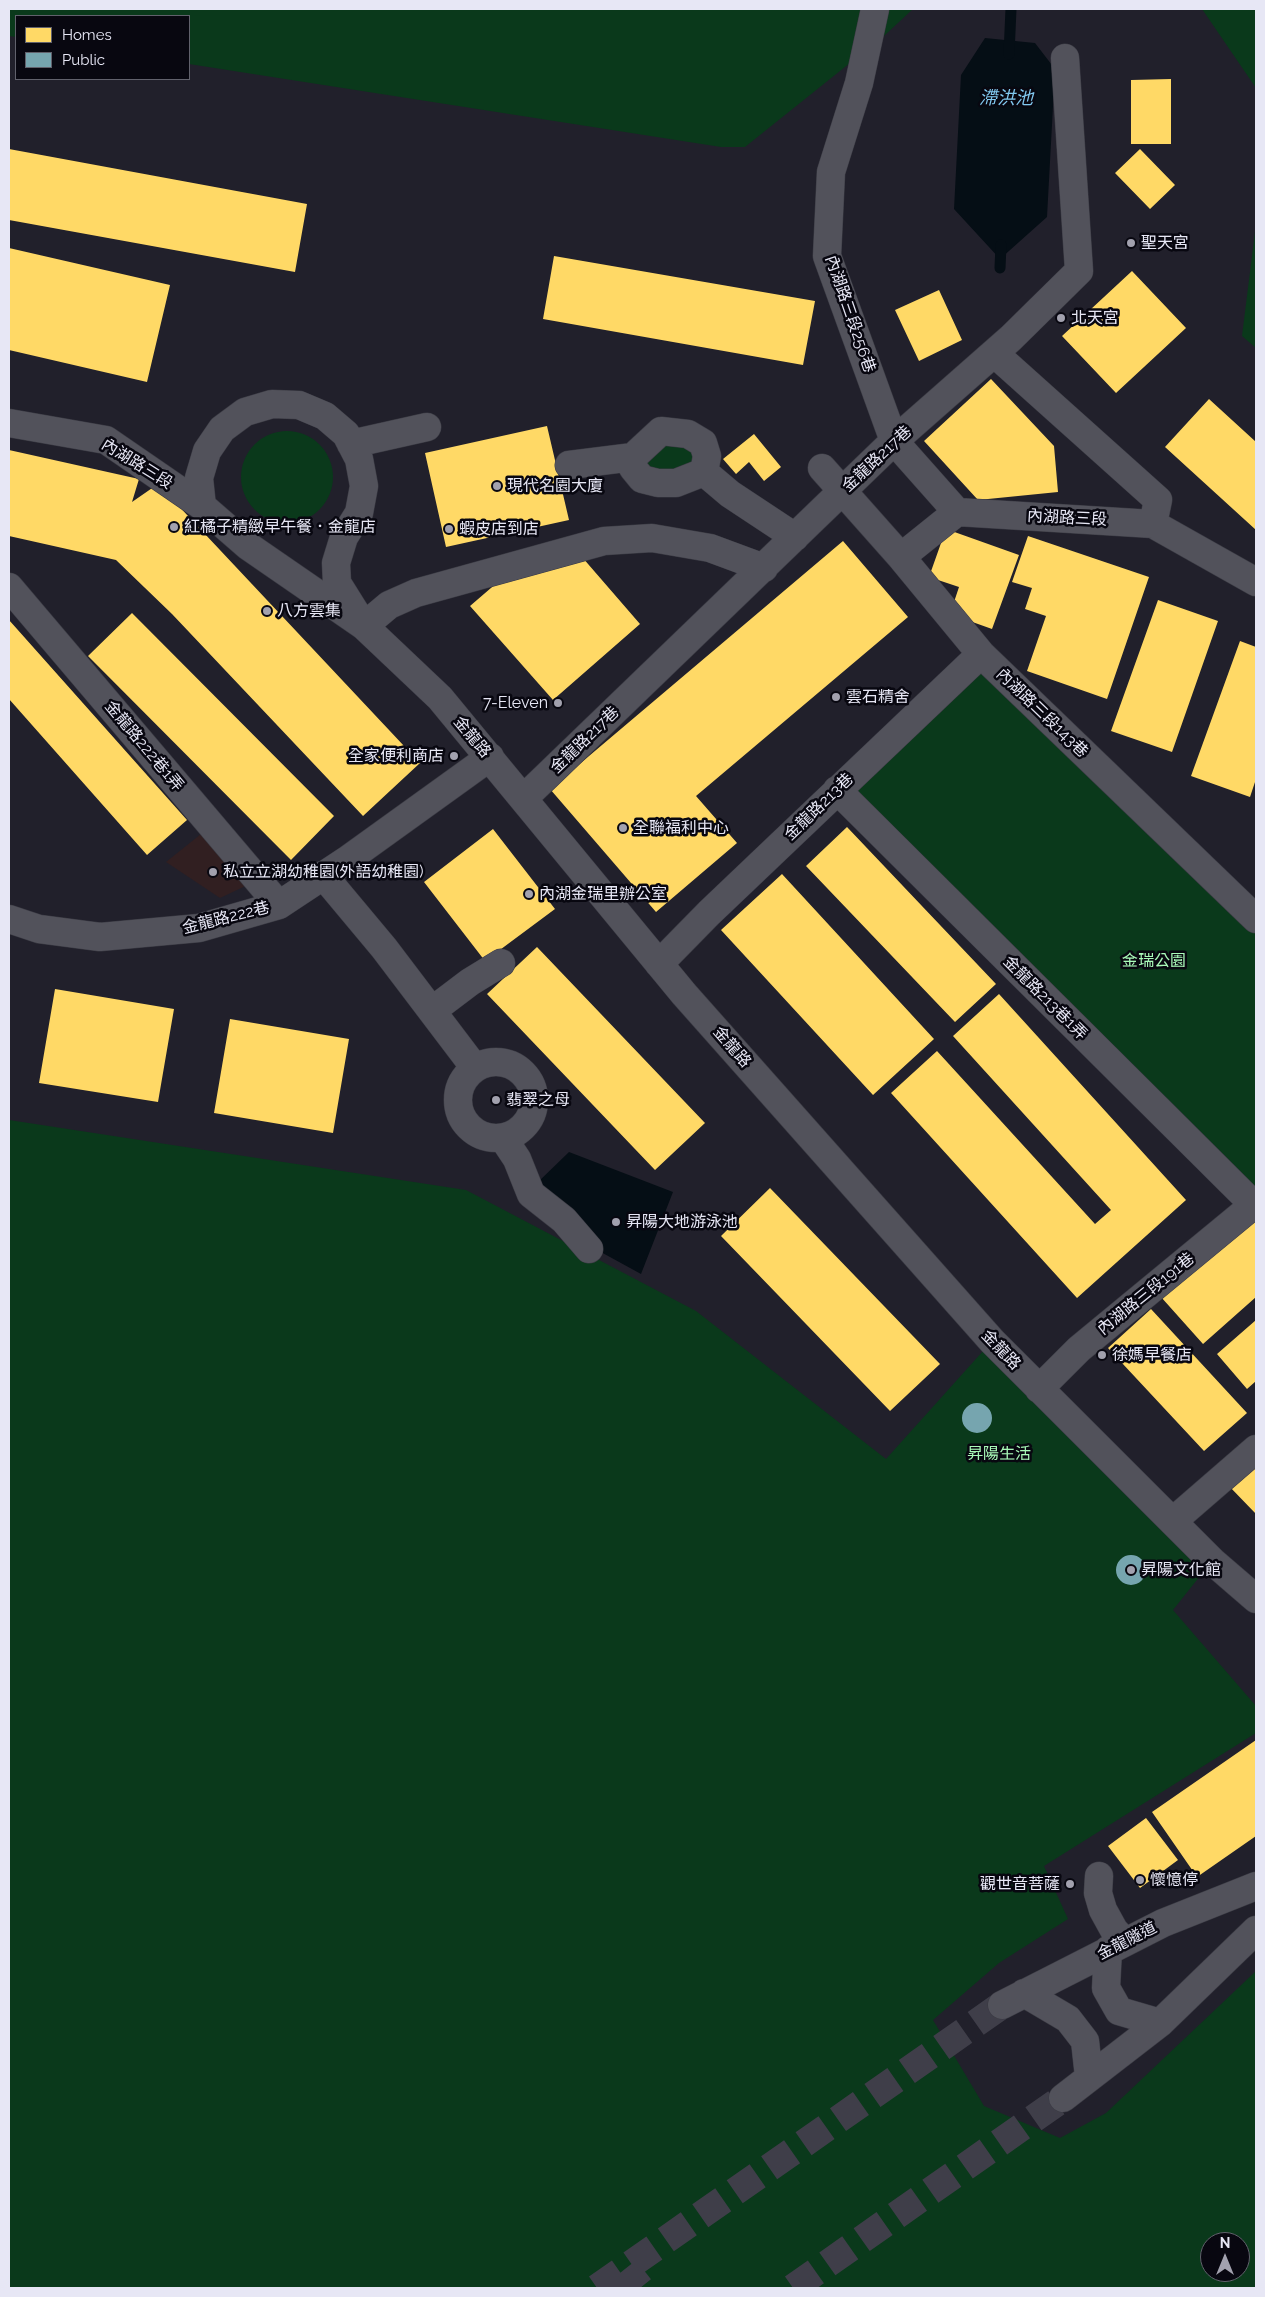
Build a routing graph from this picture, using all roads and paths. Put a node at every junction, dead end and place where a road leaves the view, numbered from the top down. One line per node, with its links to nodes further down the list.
1 (875, 9): 6 (street, 內湖路三段256巷)
2 (1065, 58): 3 (street, 金龍路217巷)
3 (994, 353): 6 (street, 金龍路217巷); 13 (street)
4 (9, 423): 14 (street, 內湖路三段)
5 (426, 427): 7 (street)
6 (894, 441): 12 (street, 金龍路217巷); 15 (street)
7 (351, 444): 14 (street); 21 (street)
8 (633, 456): 9 (street); 11 (street); 11 (street)
9 (569, 465)
10 (822, 468): 12 (street, 內湖路三段143巷)
11 (704, 472): 16 (street)
12 (843, 491): 16 (street, 金龍路217巷); 17 (street, 內湖路三段143巷)
13 (1160, 504): 15 (street, 內湖路三段); 19 (street, 內湖路三段)
14 (202, 506): 21 (street, 金龍路)
15 (956, 512): 17 (street)
16 (795, 537): 18 (street, 金龍路217巷)
17 (901, 557): 22 (street, 內湖路三段143巷)
18 (764, 568): 21 (street); 25 (street, 金龍路217巷)
19 (1256, 582)
20 (9, 587): 27 (street, 金龍路222巷1弄)
21 (364, 626): 23 (street, 金龍路)
22 (981, 654): 24 (street, 金龍路213巷); 29 (street, 內湖路三段143巷)
23 (490, 757): 25 (street, 金龍路); 26 (street, 金龍路222巷)
24 (837, 790): 31 (street, 金龍路213巷); 35 (street, 金龍路213巷1弄)
25 (524, 798): 31 (street, 金龍路)
26 (323, 875): 27 (street, 金龍路222巷); 32 (street)
27 (279, 905): 28 (street, 金龍路222巷)
28 (9, 919)
29 (1256, 919)
30 (501, 963): 32 (street)
31 (659, 964): 37 (street, 金龍路)
32 (433, 1010): 33 (street)
33 (475, 1068): 34 (street); 34 (street)
34 (503, 1138): 36 (street)
35 (1255, 1204): 37 (street, 內湖路三段191巷)
36 (589, 1249)
37 (1039, 1389): 39 (street, 金龍路)
38 (1256, 1449): 39 (street)
39 (1173, 1521): 40 (street, 金龍路)
40 (1256, 1599)
41 (1099, 1876): 44 (street)
42 (1256, 1886): 44 (street, 金龍隧道)
43 (1256, 1930): 45 (street)
44 (1117, 1946): 45 (street); 46 (street, 金龍隧道)
45 (1160, 2023): 46 (street)
46 (1090, 2077): 47 (street)
47 (1063, 2098)

